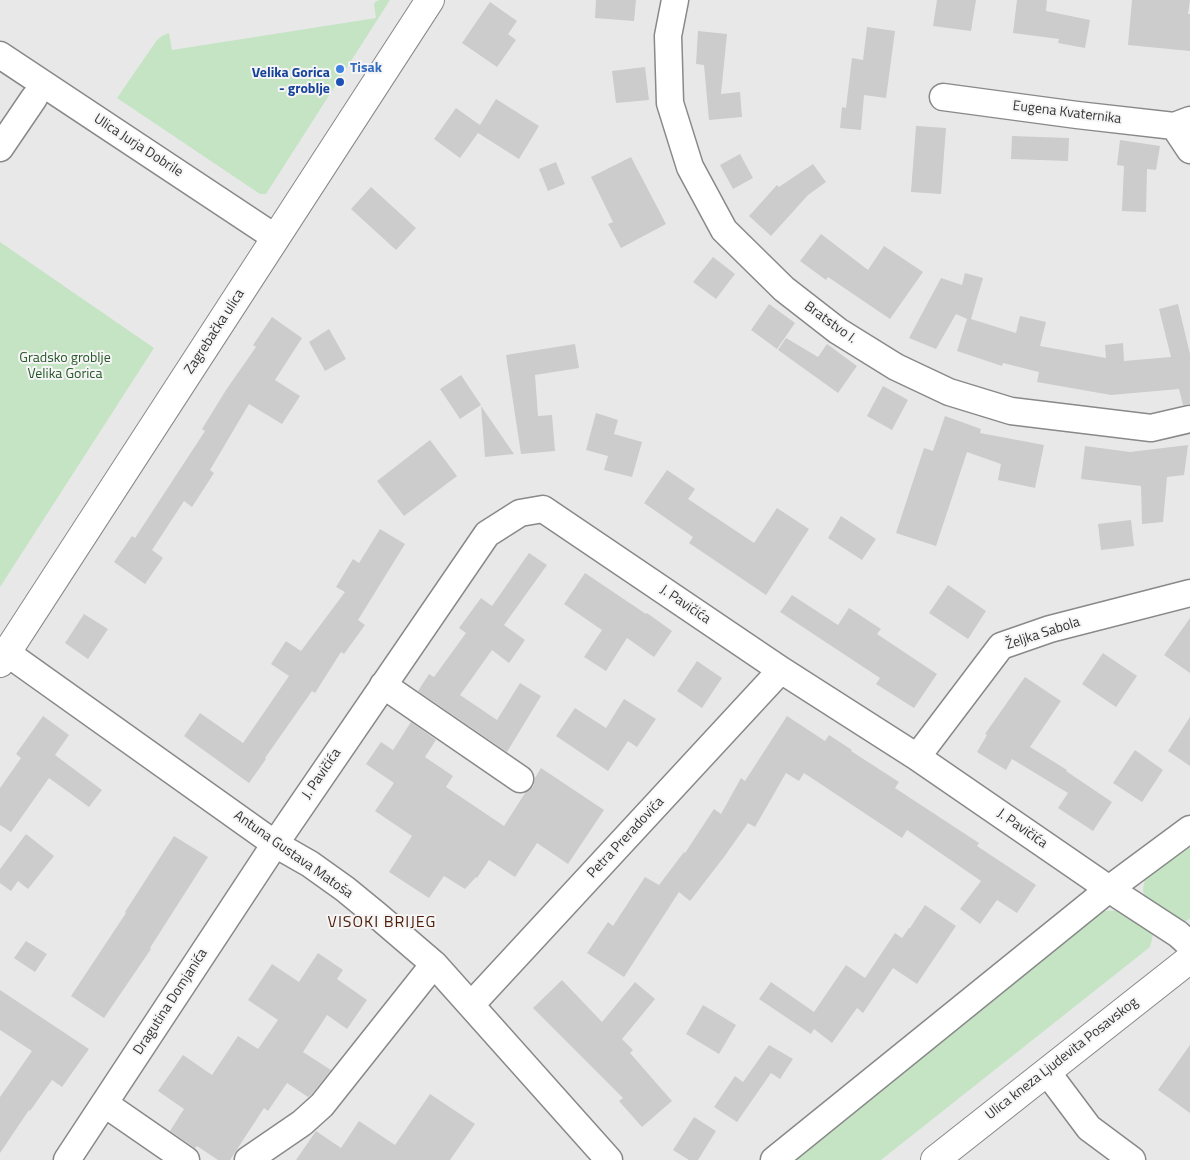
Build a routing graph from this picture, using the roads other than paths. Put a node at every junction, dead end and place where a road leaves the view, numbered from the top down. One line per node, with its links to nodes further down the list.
1 (430, 0): 9 (main road, Zagrebačka ulica)
2 (674, 0): 10 (street, Bratstvo I.)
3 (0, 55): 9 (street, Ulica Jurja Dobrile)
4 (943, 96): 6 (street, Eugena Kvaternika)
5 (34, 98): 7 (street)
6 (1182, 123): 8 (street)
7 (0, 148)
8 (1190, 150)
9 (276, 238): 12 (main road, Zagrebačka ulica)
10 (1190, 419)
11 (1190, 593): 15 (street, Željka Sabola)
12 (3, 658): 18 (street, Antuna Gustava Matoša)
13 (781, 670): 14 (street, J. Pavičića); 15 (street, J. Pavičića); 23 (street, Petra Preradovića)
14 (384, 685): 16 (street); 18 (street, J. Pavičića)
15 (917, 757): 19 (street, J. Pavičića)
16 (520, 779)
17 (1190, 829): 19 (street)
18 (275, 844): 22 (street, Antuna Gustava Matoša); 25 (street, Dragutina Domjanića)
19 (1109, 889): 20 (street, J. Pavičića); 30 (street)
20 (1190, 945)
21 (1190, 959): 24 (main road, Ulica kneza Ljudevita Posavskog)
22 (434, 964): 23 (street, Antuna Gustava Matoša); 28 (street)
23 (471, 1005): 29 (street, Antuna Gustava Matoša)
24 (1047, 1072): 31 (main road, Ulica kneza Ljudevita Posavskog); 32 (street)
25 (105, 1104): 26 (street, Dragutina Domjanića); 27 (street)
26 (67, 1160)
27 (186, 1160)
28 (248, 1160)
29 (609, 1160)
30 (774, 1160)
31 (935, 1160)
32 (1132, 1160)

